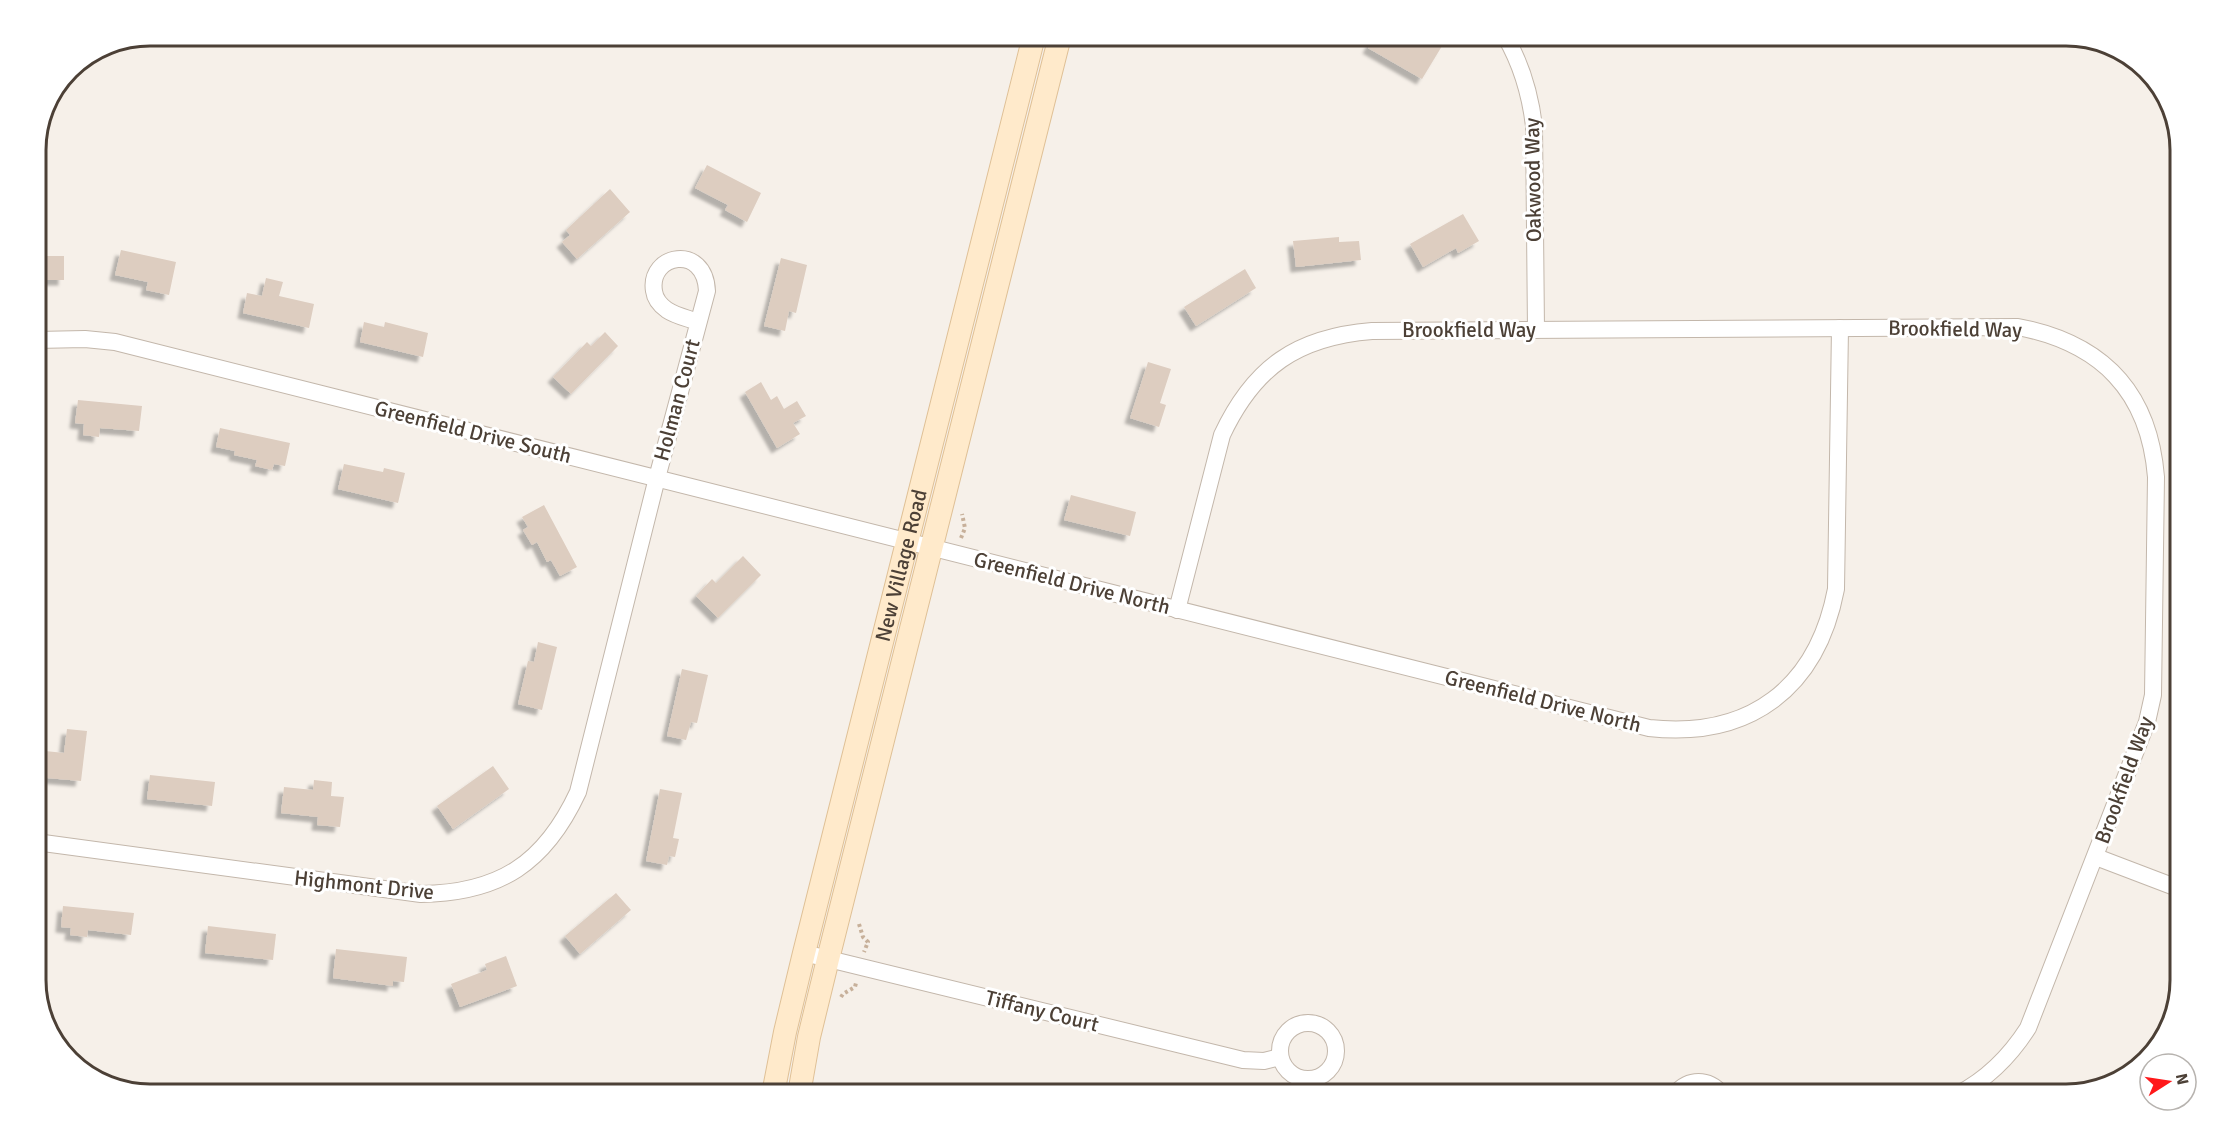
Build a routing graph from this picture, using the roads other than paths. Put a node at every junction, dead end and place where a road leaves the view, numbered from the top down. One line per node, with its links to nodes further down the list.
1 (1031, 46): 9 (main road, New Village Road)
2 (1057, 46): 10 (main road, New Village Road)
3 (1509, 46): 6 (street, Oakwood Way)
4 (698, 322): 8 (street, Holman Court)
5 (1840, 328): 6 (street, Brookfield Way); 11 (street, Greenfield Drive North); 13 (street, Brookfield Way)
6 (1536, 330): 11 (street, Brookfield Way)
7 (47, 340): 8 (street, Greenfield Drive South)
8 (657, 478): 9 (street, Greenfield Drive South); 12 (street, Highmont Drive)
9 (907, 541): 10 (street, Greenfield Drive North); 15 (main road, New Village Road)
10 (930, 548): 11 (street, Greenfield Drive North); 16 (main road, New Village Road)
11 (1177, 610)
12 (47, 843)
13 (2096, 857): 14 (street); 22 (street, Brookfield Way)
14 (2170, 885)
15 (804, 953): 16 (street, Tiffany Court); 18 (main road, New Village Road)
16 (828, 959): 17 (street, Tiffany Court); 19 (main road, New Village Road)
17 (1280, 1057)
18 (775, 1084)
19 (801, 1084)
20 (1688, 1084): 21 (street)
21 (1710, 1084)
22 (1976, 1084)

